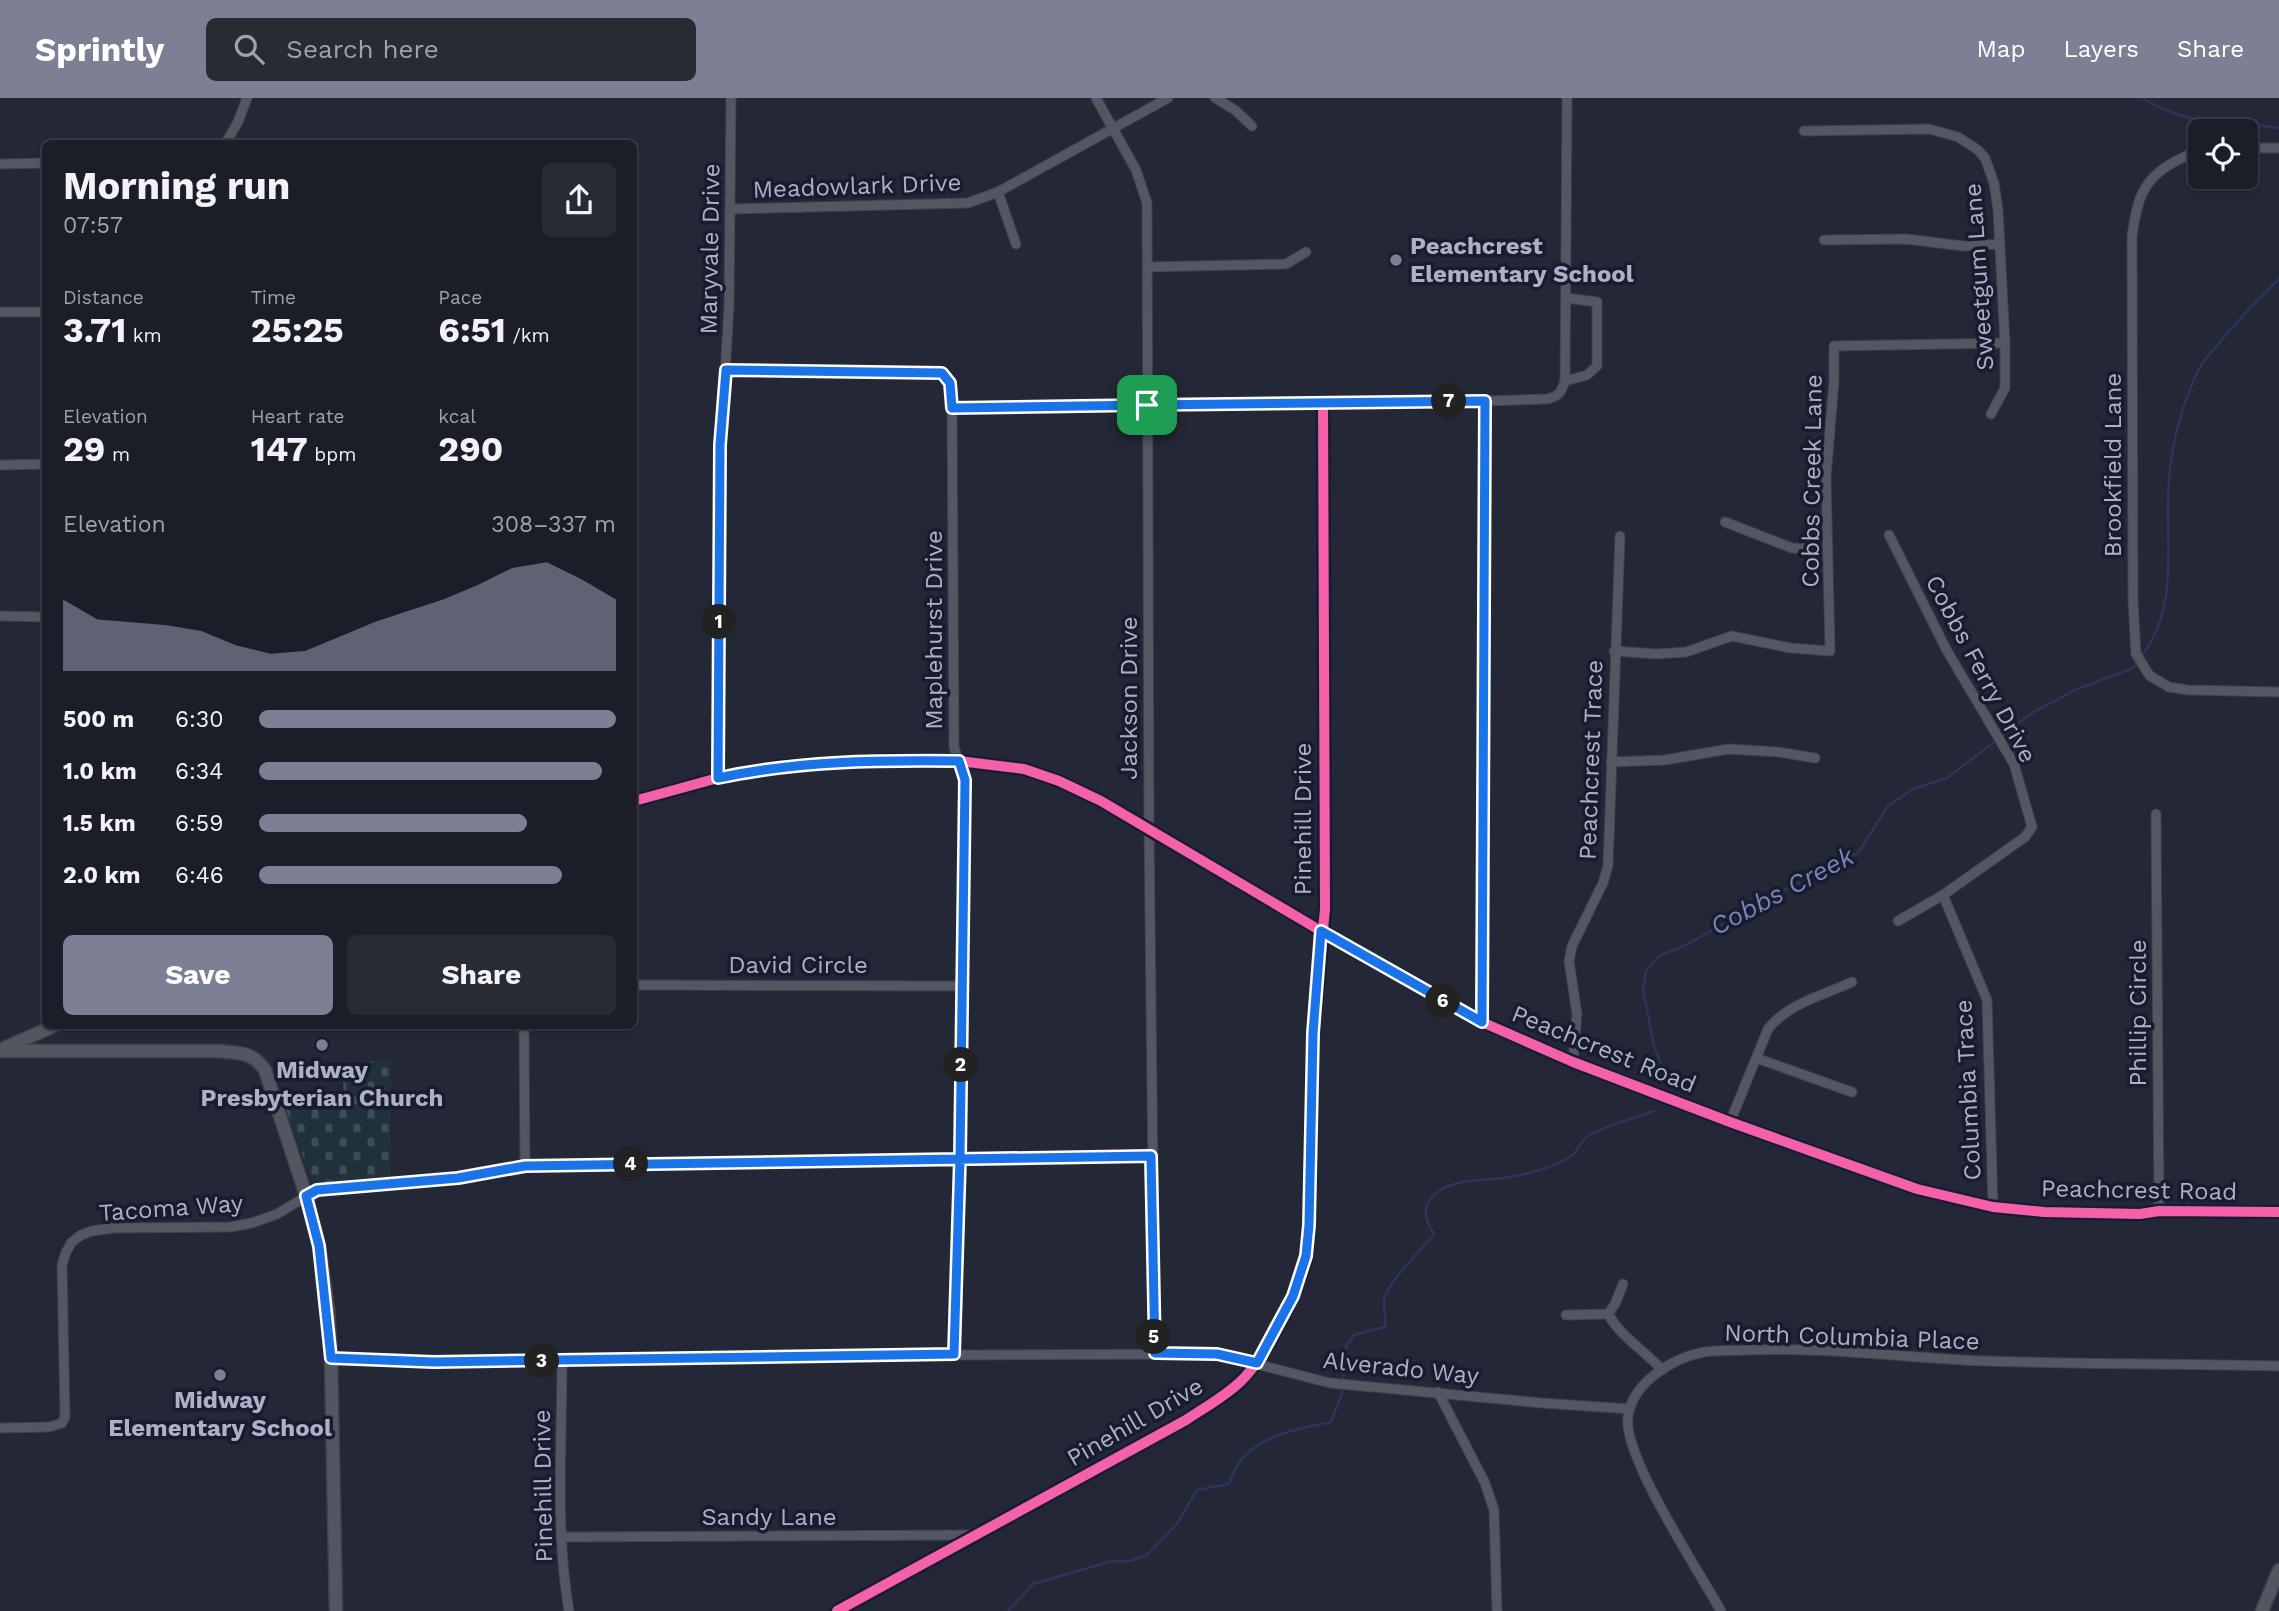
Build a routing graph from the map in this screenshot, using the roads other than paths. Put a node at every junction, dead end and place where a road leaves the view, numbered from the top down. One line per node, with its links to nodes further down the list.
1 (247, 98): 10 (street)
2 (731, 98): 17 (street, Maryvale Drive)
3 (1096, 98): 8 (street, Jackson Drive)
4 (1168, 98): 8 (street, Meadowlark Drive)
5 (1215, 98): 7 (street)
6 (1567, 98): 23 (street)
7 (1252, 126)
8 (1113, 128): 16 (street, Meadowlark Drive); 22 (street, Jackson Drive)
9 (1804, 131): 20 (street, Sweetgum Lane)
10 (227, 140)
11 (2258, 148): 12 (street)
12 (2279, 148)
13 (2188, 155): 43 (street, Brookfield Lane)
14 (42, 163): 15 (street)
15 (0, 164)
16 (998, 192): 17 (street, Meadowlark Drive); 19 (street)
17 (730, 209): 27 (street, Maryvale Drive)
18 (1824, 240): 20 (street)
19 (1016, 244)
20 (2000, 244): 26 (street, Sweetgum Lane)
21 (1306, 252): 22 (street)
22 (1148, 268): 31 (street, Jackson Drive)
23 (1566, 298): 28 (street); 28 (street)
24 (0, 312): 25 (street)
25 (42, 312)
26 (2005, 343): 33 (street, Sweetgum Lane); 39 (street, Cobbs Creek Lane)
27 (726, 370): 32 (street, Maplehurst Drive); 47 (street, Maryvale Drive)
28 (1565, 381): 29 (street)
29 (1485, 401): 30 (street); 57 (street)
30 (1323, 403): 31 (street); 53 (street, Pinehill Drive)
31 (1147, 405): 32 (street); 50 (street, Jackson Drive)
32 (952, 408): 45 (street, Maplehurst Drive)
33 (1991, 414)
34 (42, 464): 35 (street)
35 (0, 465)
36 (1725, 522): 39 (street)
37 (1889, 535): 51 (street, Cobbs Ferry Drive)
38 (1620, 536): 42 (street, Peachcrest Trace)
39 (1828, 550): 42 (street, Cobbs Creek Lane)
40 (0, 616): 41 (street)
41 (42, 617)
42 (1615, 651): 46 (street, Peachcrest Trace)
43 (2279, 692)
44 (1815, 758): 46 (street)
45 (959, 761): 47 (street, Peachcrest Road); 50 (street, Peachcrest Road); 56 (street, Maplehurst Drive)
46 (1611, 762): 62 (street, Peachcrest Trace)
47 (718, 778): 48 (street, Peachcrest Road)
48 (637, 800)
49 (2156, 814): 70 (street, Phillip Circle)
50 (1149, 829): 53 (street, Peachcrest Road); 65 (street, Jackson Drive)
51 (1943, 895): 52 (street, Cobbs Ferry Drive); 69 (street, Columbia Trace)
52 (1898, 921)
53 (1321, 931): 57 (street, Peachcrest Road); 79 (street, Pinehill Drive)
54 (1852, 982): 61 (street)
55 (637, 985): 56 (street, David Circle)
56 (962, 985): 66 (street, Maplehurst Drive)
57 (1482, 1022): 62 (street, Peachcrest Road)
58 (47, 1029): 60 (street)
59 (524, 1029): 67 (street)
60 (0, 1050): 68 (street)
61 (1756, 1058): 63 (street); 64 (street)
62 (1573, 1062): 64 (street, Peachcrest Road)
63 (1852, 1092)
64 (1730, 1122): 69 (street, Peachcrest Road)
65 (1151, 1156): 66 (street); 75 (street, Jackson Drive)
66 (960, 1158): 67 (street); 76 (street, Maplehurst Drive)
67 (525, 1166): 68 (street)
68 (306, 1196): 77 (street); 84 (street, Tacoma Way)
69 (1993, 1207): 70 (street, Peachcrest Road)
70 (2159, 1211): 71 (street, Peachcrest Road)
71 (2279, 1212)
72 (1623, 1284): 73 (street)
73 (1608, 1314): 74 (street); 81 (street)
74 (1566, 1315)
75 (1155, 1353): 76 (street, Alverado Way); 79 (street, Alverado Way)
76 (954, 1354): 78 (street, Alverado Way)
77 (331, 1358): 78 (street, Alverado Way); 88 (street)
78 (562, 1360): 86 (street, Pinehill Drive)
79 (1257, 1363): 82 (street, Alverado Way); 85 (street, Pinehill Drive)
80 (2279, 1366): 81 (street, North Columbia Place)
81 (1662, 1370): 83 (street, North Columbia Place)
82 (1438, 1392): 83 (street, Alverado Way); 91 (street)
83 (1630, 1409): 92 (street)
84 (0, 1428)
85 (976, 1535): 86 (street, Sandy Lane); 90 (street, Pinehill Drive)
86 (561, 1536): 89 (street, Pinehill Drive)
87 (2279, 1570): 93 (street)
88 (336, 1611)
89 (569, 1611)
90 (836, 1611)
91 (1497, 1611)
92 (1721, 1611)
93 (2262, 1611)

